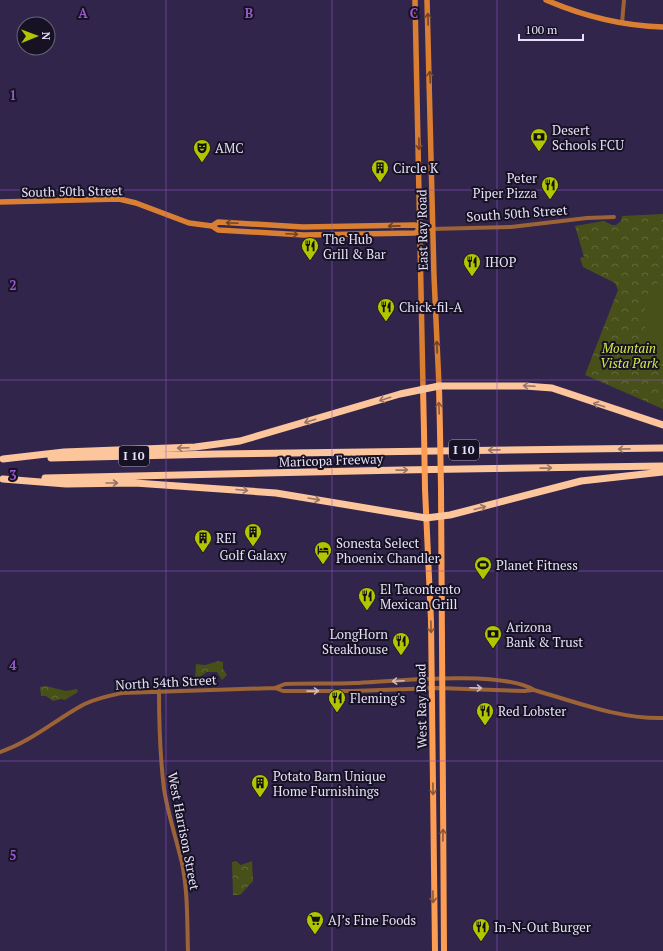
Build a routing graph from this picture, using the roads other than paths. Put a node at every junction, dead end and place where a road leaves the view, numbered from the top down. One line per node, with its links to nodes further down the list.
1 (415, 0): 9 (main road, East Ray Road, one-way to 9)
2 (427, 0): 9 (main road, East Ray Road, one-way to 2)
3 (546, 0): 5 (main road)
4 (624, 0): 5 (street)
5 (622, 23): 6 (main road)
6 (663, 27)
7 (0, 202): 9 (main road, South 50th Street)
8 (614, 217): 9 (street, South 50th Street)
9 (427, 229): 10 (main road, East Ray Road, one-way to 9); 11 (main road, East Ray Road)
10 (439, 386): 11 (highway); 12 (highway, one-way to 10); 16 (main road, East Ray Road, one-way to 10, bridge)
11 (423, 388): 14 (highway, one-way to 14); 15 (main road, East Ray Road, bridge)
12 (663, 425)
13 (663, 448): 14 (highway, Maricopa Freeway / I 10, one-way to 14)
14 (2, 459)
15 (425, 460): 21 (main road, West Ray Road, bridge)
16 (440, 460): 20 (main road, West Ray Road, bridge)
17 (663, 466): 19 (highway, Maricopa Freeway / I 10, one-way to 17)
18 (663, 472): 20 (highway, one-way to 18)
19 (2, 479): 21 (highway, one-way to 21)
20 (442, 516): 21 (highway); 23 (main road, West Ray Road)
21 (426, 518): 22 (main road, West Ray Road, one-way to 22)
22 (431, 679): 23 (street, North 54th Street); 24 (street, North 54th Street, one-way to 24); 25 (main road, West Ray Road)
23 (443, 679): 26 (main road, West Ray Road); 27 (street, North 54th Street)
24 (275, 688): 25 (street, North 54th Street, one-way to 25); 28 (street, North 54th Street)
25 (432, 688): 26 (street, North 54th Street); 32 (main road, West Ray Road, one-way to 32)
26 (443, 688): 27 (street, North 54th Street, one-way to 27); 33 (main road, West Ray Road, one-way to 26)
27 (534, 690): 29 (street, North 54th Street)
28 (159, 691): 30 (street, North 54th Street); 31 (street, West Harrison Street)
29 (663, 718)
30 (0, 752)
31 (188, 951)
32 (435, 951)
33 (444, 951)

